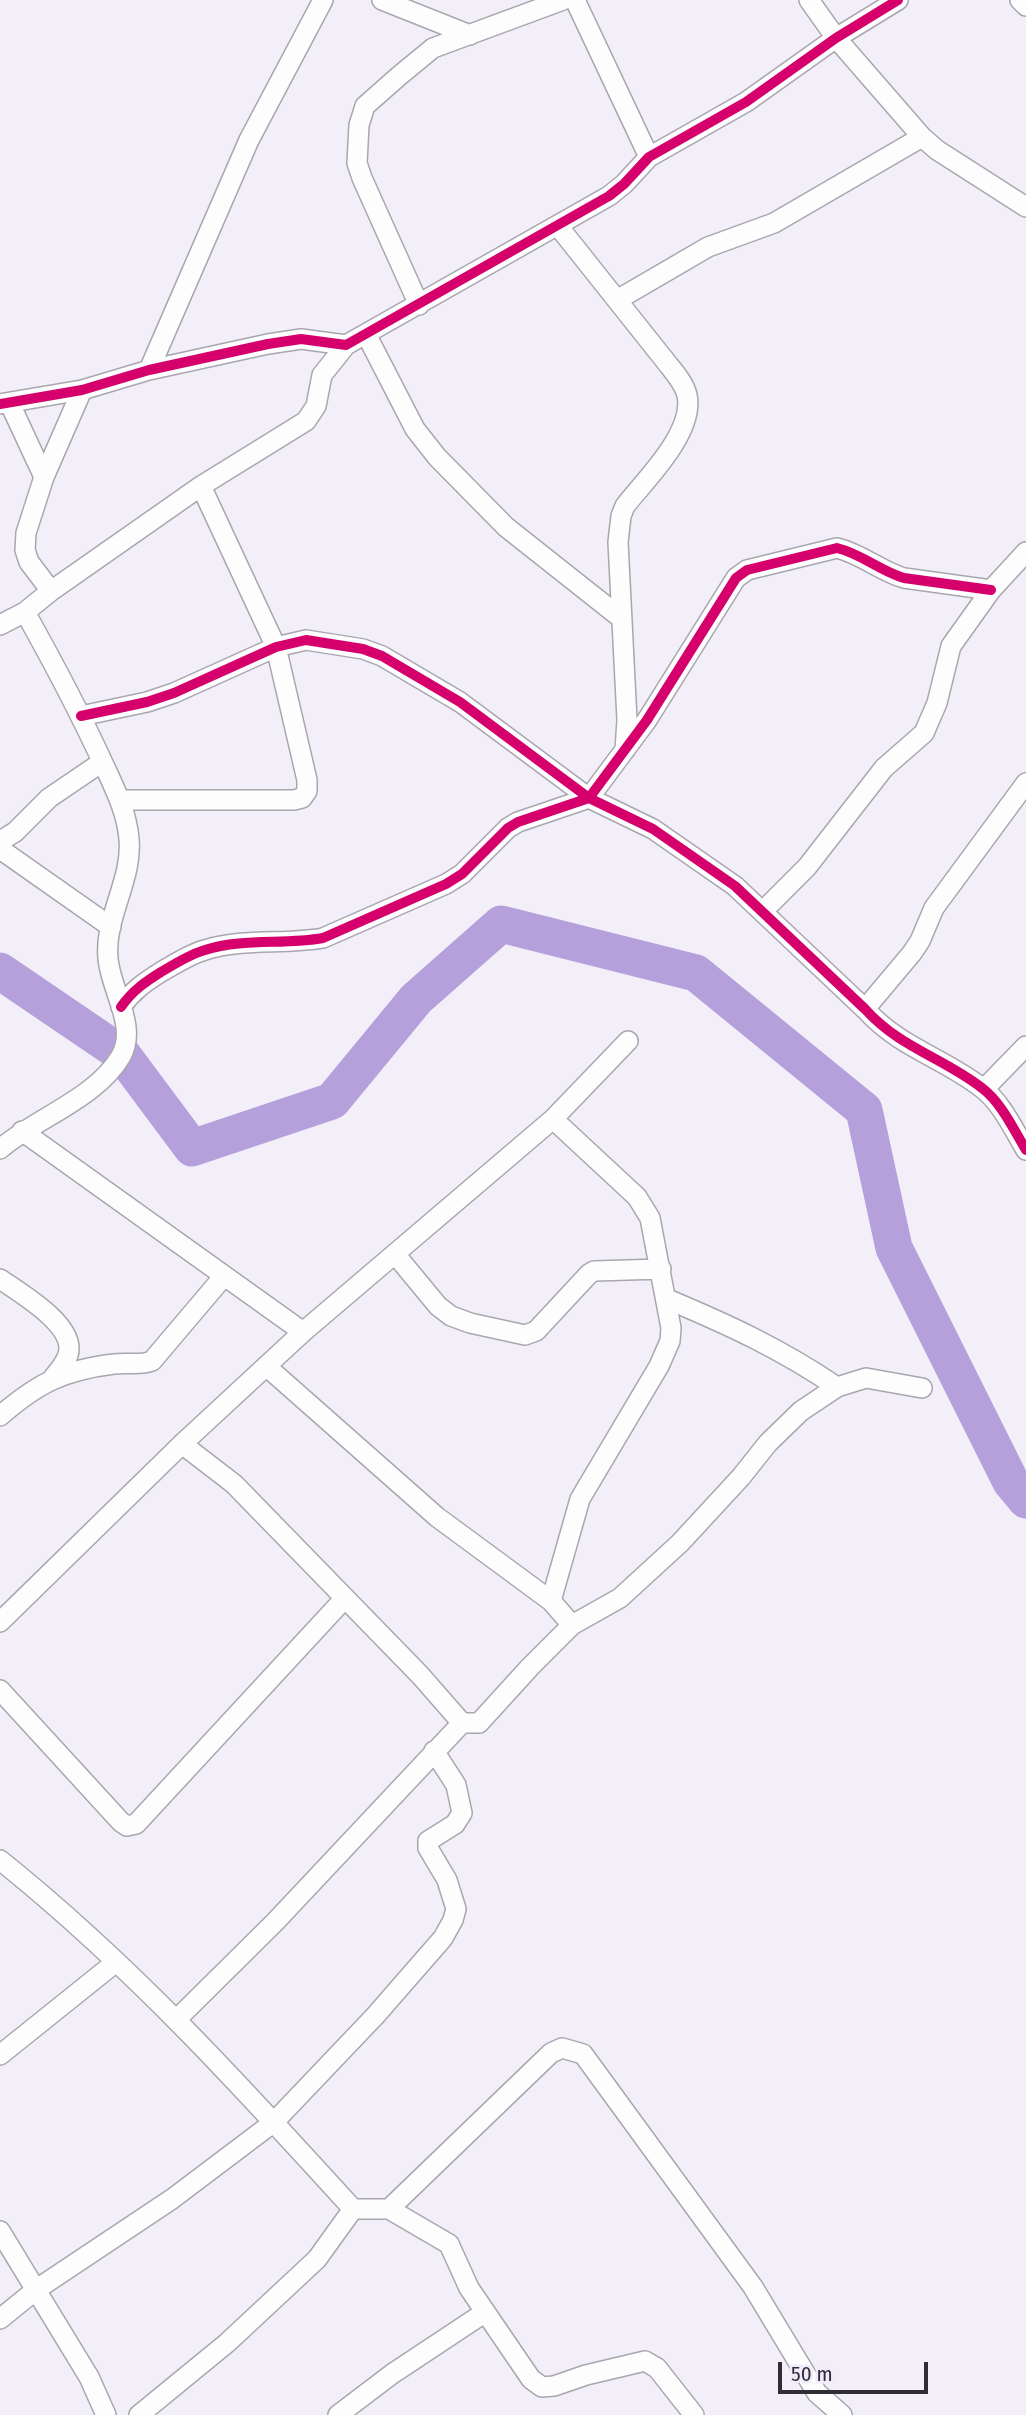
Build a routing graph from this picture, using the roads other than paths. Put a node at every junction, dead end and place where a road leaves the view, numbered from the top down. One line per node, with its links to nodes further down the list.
1 (323, 0): 19 (street)
2 (382, 0): 9 (street)
3 (563, 0): 9 (street)
4 (575, 0): 12 (street)
5 (809, 0): 10 (street)
6 (898, 0): 10 (street)
7 (1020, 0): 8 (street)
8 (1026, 6)
9 (470, 35): 16 (street)
10 (836, 38): 11 (street); 12 (street)
11 (922, 137): 13 (street); 15 (street)
12 (649, 157): 14 (street)
13 (1026, 206)
14 (558, 226): 15 (street); 16 (street)
15 (617, 300): 28 (street)
16 (419, 305): 17 (street)
17 (366, 334): 18 (street); 28 (street)
18 (346, 345): 19 (street); 23 (street)
19 (149, 370): 20 (street)
20 (82, 390): 21 (street); 22 (street)
21 (5, 404): 22 (street)
22 (44, 477): 26 (street)
23 (201, 486): 26 (street); 30 (street)
24 (1026, 552): 25 (street)
25 (991, 590): 32 (street); 39 (street)
26 (51, 591): 27 (street)
27 (25, 612): 29 (street); 31 (street)
28 (621, 618): 32 (street)
29 (0, 625)
30 (276, 647): 31 (street); 35 (street); 36 (street)
31 (82, 716): 33 (street)
32 (625, 751): 35 (street)
33 (102, 762): 36 (street); 37 (street)
34 (1026, 783): 42 (street)
35 (589, 798): 39 (street); 41 (street)
36 (120, 800): 40 (street)
37 (0, 841)
38 (0, 849): 40 (street)
39 (764, 911): 42 (street)
40 (111, 927): 41 (street)
41 (121, 1007): 47 (street)
42 (865, 1009): 45 (street)
43 (628, 1041): 46 (street)
44 (1026, 1046): 45 (street)
45 (984, 1089): 48 (street)
46 (554, 1119): 49 (street); 50 (street)
47 (5, 1141): 51 (street)
48 (1026, 1150)
49 (395, 1254): 50 (street); 54 (street)
50 (660, 1269): 53 (street)
51 (224, 1276): 54 (street); 56 (street)
52 (0, 1279): 56 (street)
53 (667, 1299): 57 (street); 62 (street)
54 (303, 1332): 55 (street)
55 (266, 1366): 60 (street); 62 (street)
56 (53, 1378): 59 (street)
57 (837, 1387): 58 (street); 64 (street)
58 (922, 1388)
59 (0, 1416)
60 (182, 1444): 61 (street); 63 (street)
61 (345, 1598): 65 (street); 66 (street)
62 (551, 1601): 64 (street)
63 (0, 1622)
64 (572, 1625): 66 (street)
65 (0, 1690)
66 (462, 1723): 67 (street)
67 (434, 1751): 70 (street); 72 (street)
68 (0, 1860): 69 (street)
69 (116, 1962): 70 (street); 71 (street)
70 (176, 2020): 72 (street)
71 (0, 2055)
72 (274, 2122): 74 (street); 76 (street)
73 (389, 2208): 74 (street); 77 (street); 83 (street)
74 (353, 2209): 80 (street)
75 (0, 2231): 76 (street)
76 (37, 2290): 78 (street); 79 (street)
77 (484, 2313): 81 (street); 82 (street)
78 (0, 2319)
79 (106, 2415)
80 (139, 2415)
81 (338, 2415)
82 (694, 2415)
83 (842, 2415)

